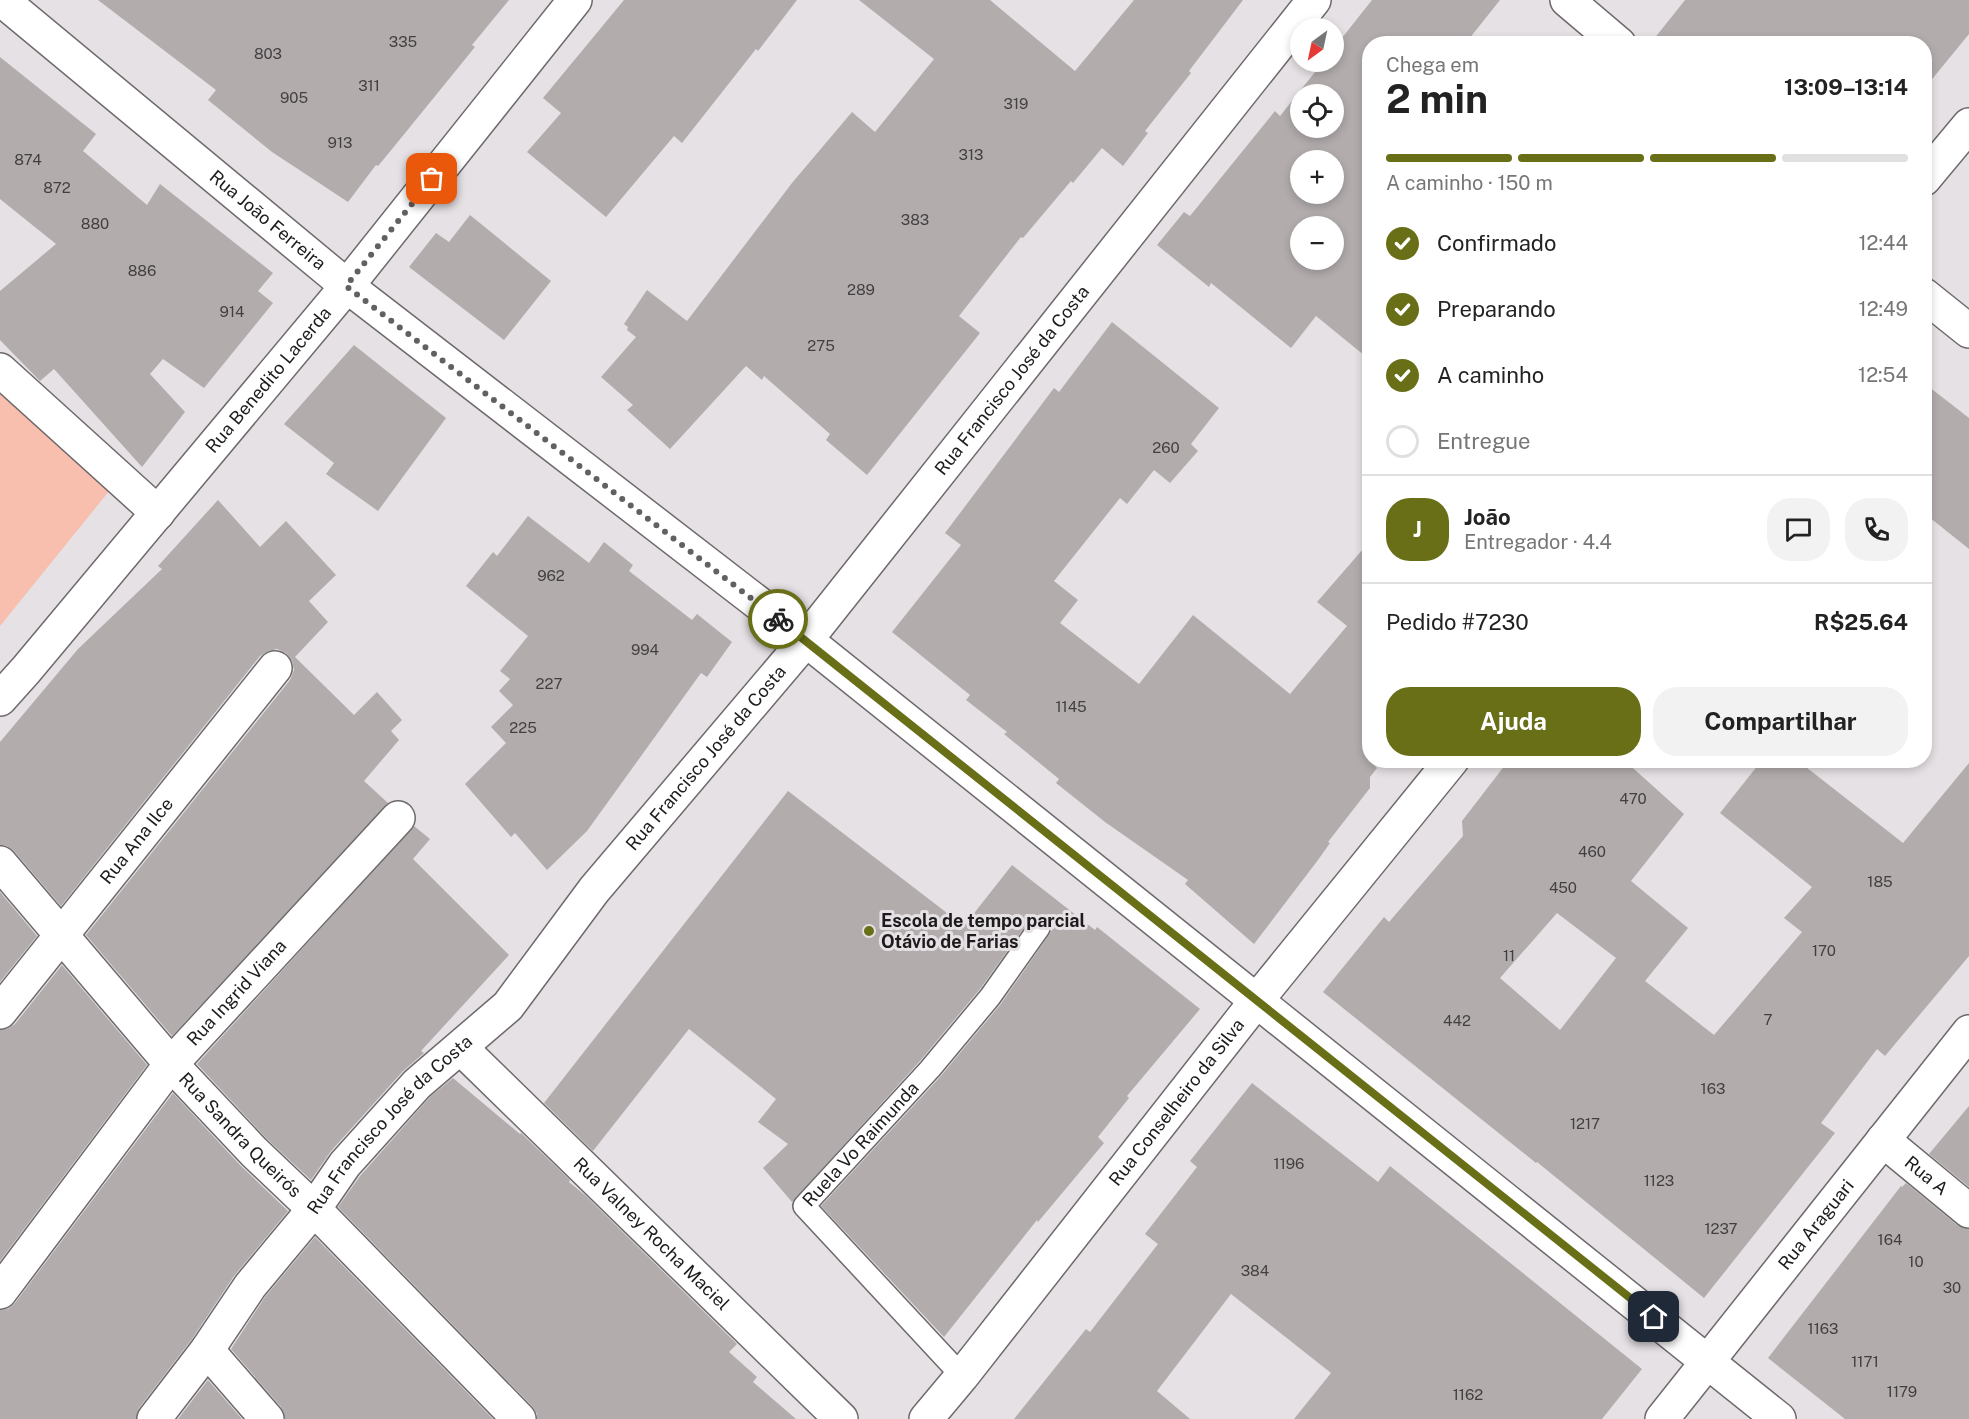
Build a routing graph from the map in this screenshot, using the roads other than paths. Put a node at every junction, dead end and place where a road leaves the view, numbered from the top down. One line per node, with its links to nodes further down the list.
1 (2, 0): 8 (street, Rua João Ferreira)
2 (575, 0): 8 (street, Rua Benedito Lacerda)
3 (1314, 0): 13 (street, Rua Francisco José da Costa)
4 (1567, 0): 5 (street)
5 (1610, 36)
6 (1969, 125): 7 (street)
7 (1932, 169)
8 (346, 286): 12 (street, Rua Benedito Lacerda); 13 (street, Rua João Ferreira)
9 (1932, 301): 10 (street)
10 (1969, 331)
11 (0, 369): 12 (street)
12 (158, 513): 15 (street, Rua Benedito Lacerda)
13 (806, 640): 21 (street, Rua João Ferreira); 24 (street, Rua Francisco José da Costa)
14 (275, 668): 20 (street, Rua Ana Ilce)
15 (0, 699)
16 (1446, 768): 21 (street, Rua Conselheiro da Silva)
17 (398, 818): 25 (street, Rua Ingrid Viana)
18 (0, 863): 20 (street, Rua Sandra Queirós)
19 (1039, 928): 32 (lane, Ruela Vo Raimunda)
20 (61, 933): 22 (street, Rua Ana Ilce); 25 (street, Rua Sandra Queirós)
21 (1257, 1000): 31 (street, Rua João Ferreira); 32 (street, Rua Conselheiro da Silva)
22 (0, 1012)
23 (1969, 1032): 26 (street, Rua Araguari)
24 (461, 1048): 27 (street, Rua Francisco José da Costa); 36 (street, Rua Valney Rocha Maciel)
25 (171, 1064): 27 (street, Rua Sandra Queirós); 29 (street, Rua Ingrid Viana)
26 (1883, 1140): 28 (street, Rua A); 31 (street, Rua Araguari)
27 (314, 1209): 30 (street, Rua Francisco José da Costa); 35 (street, Rua Sandra Queirós)
28 (1969, 1211)
29 (0, 1292)
30 (207, 1350): 33 (street, Rua Francisco José da Costa); 34 (street)
31 (1708, 1361): 38 (street, Rua Araguari); 39 (street, Rua João Ferreira)
32 (962, 1376): 37 (street, Rua Conselheiro da Silva)
33 (154, 1419)
34 (267, 1419)
35 (519, 1419)
36 (841, 1419)
37 (926, 1419)
38 (1662, 1419)
39 (1779, 1419)

